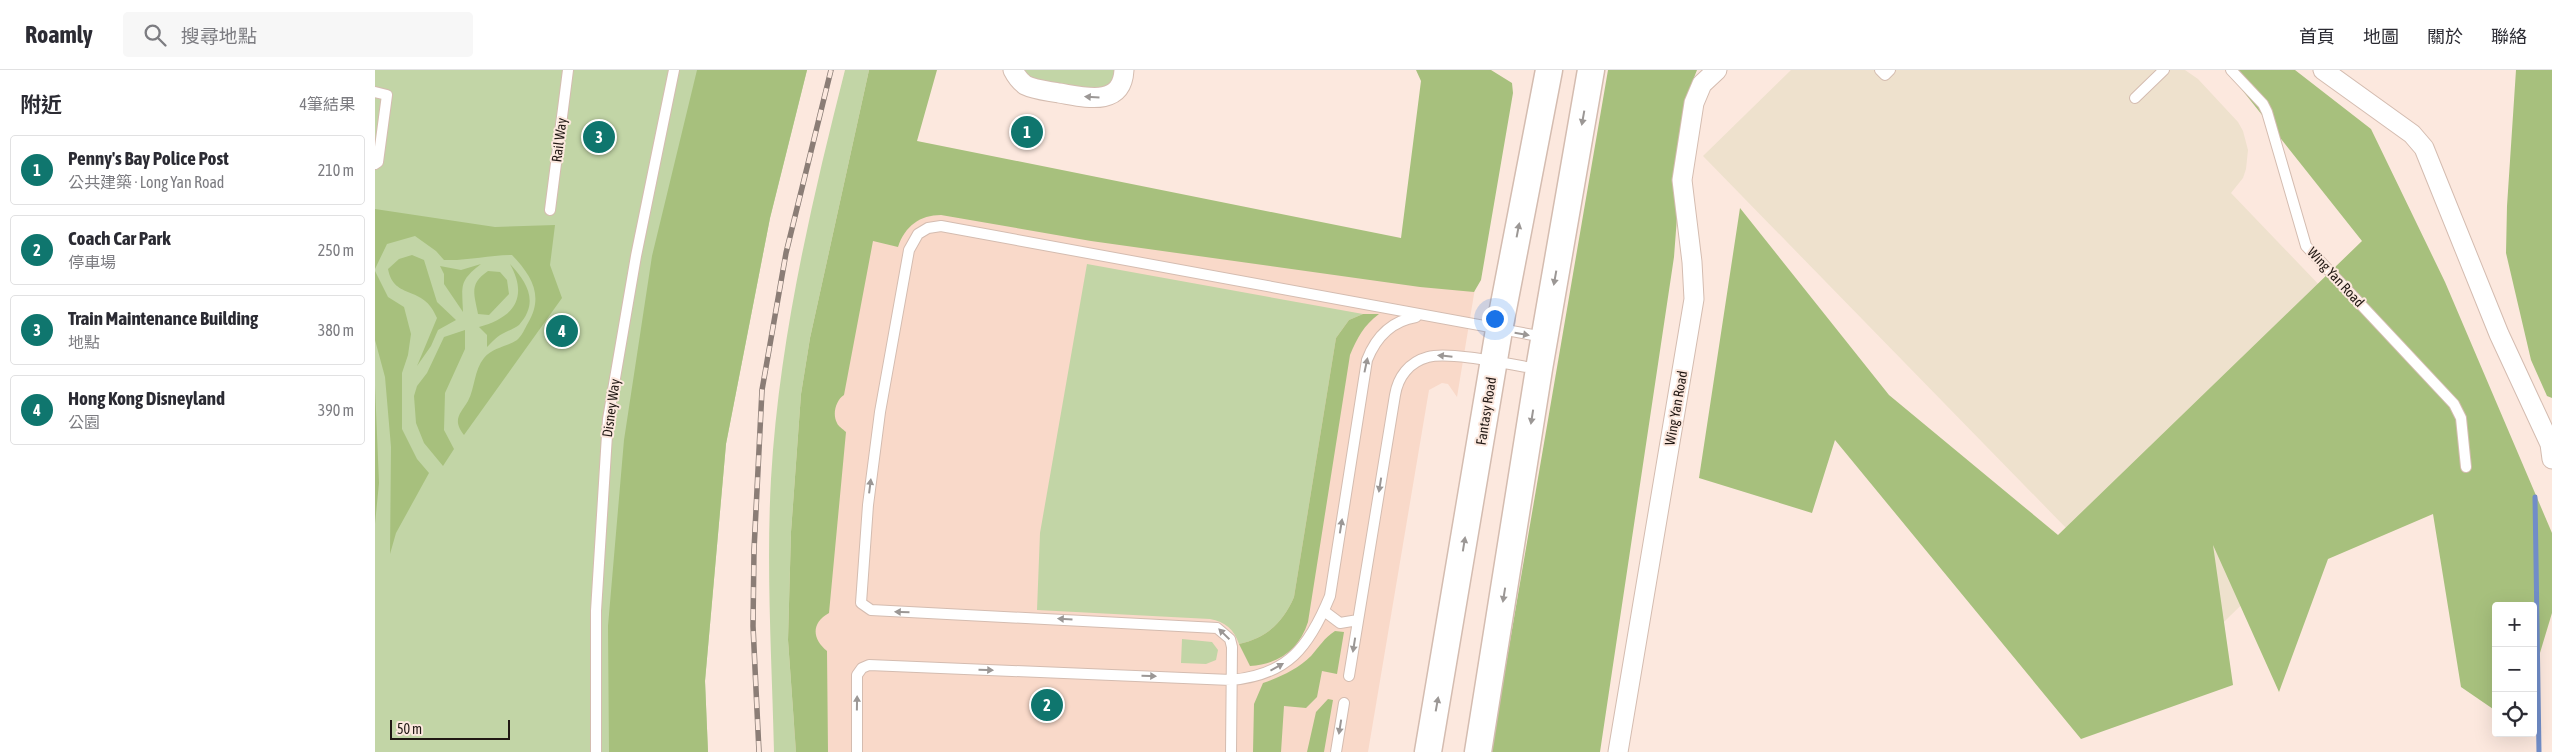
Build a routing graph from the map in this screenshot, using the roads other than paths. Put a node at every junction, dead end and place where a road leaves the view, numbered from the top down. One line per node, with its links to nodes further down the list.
1 (568, 70): 18 (lane, Rail Way)
2 (675, 70): 31 (lane, Disney Way)
3 (1013, 70): 13 (street, one-way to 3)
4 (1535, 70): 16 (street)
5 (1549, 70): 16 (main road, Fantasy Road)
6 (1591, 70): 21 (main road, one-way to 21)
7 (1717, 70): 37 (street, Wing Yan Road)
8 (1880, 70): 9 (lane)
9 (1890, 70)
10 (2164, 70): 15 (lane)
11 (2231, 70): 25 (lane, Wing Yan Road)
12 (2323, 70): 24 (street)
13 (1124, 72)
14 (375, 92): 17 (lane)
15 (2135, 98)
16 (1543, 101): 20 (main road, Fantasy Road, one-way to 16)
17 (375, 164)
18 (550, 210)
19 (1422, 316): 20 (lane); 26 (lane, one-way to 19); 29 (lane, one-way to 19)
20 (1499, 330): 21 (lane, one-way to 21); 22 (main road, Fantasy Road)
21 (1545, 337): 23 (main road)
22 (1494, 362): 23 (lane); 27 (lane, one-way to 27); 35 (main road, Fantasy Road, one-way to 22)
23 (1539, 369): 36 (main road, one-way to 36)
24 (2552, 459)
25 (2466, 467)
26 (1324, 611): 27 (lane); 29 (lane, one-way to 26)
27 (1358, 620): 28 (lane, one-way to 28)
28 (1349, 676)
29 (1231, 680): 32 (lane, one-way to 29); 33 (lane)
30 (1344, 703): 34 (lane, one-way to 34)
31 (596, 752)
32 (857, 752)
33 (1231, 752)
34 (1336, 752)
35 (1428, 752)
36 (1478, 752)
37 (1618, 752)

